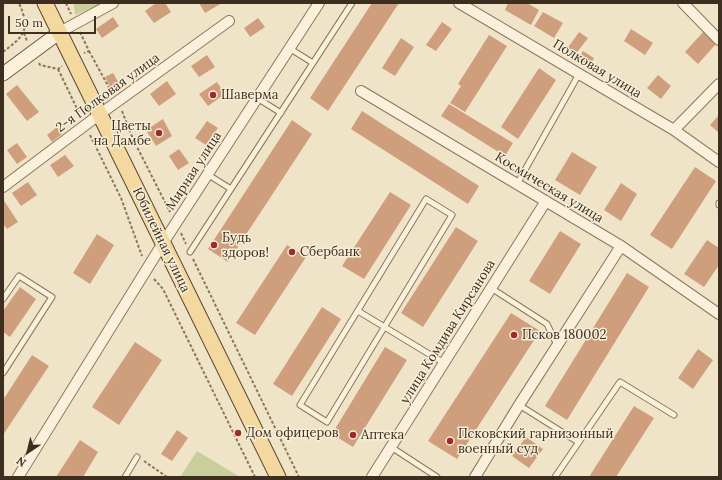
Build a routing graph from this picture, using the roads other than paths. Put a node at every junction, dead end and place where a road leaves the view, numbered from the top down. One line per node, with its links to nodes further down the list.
1 (45, 3): 8 (main road, Юбилейная улица)
2 (112, 3): 8 (street)
3 (319, 3): 10 (street, Мирная улица)
4 (352, 3): 11 (lane)
5 (459, 3): 13 (street, Полковая улица)
6 (683, 3): 9 (street)
7 (229, 21): 18 (street, 2-я Полковая улица)
8 (60, 32): 12 (main road); 18 (main road, Юбилейная улица)
9 (719, 40)
10 (289, 48): 11 (lane); 16 (street, Мирная улица)
11 (313, 63): 17 (lane)
12 (3, 74)
13 (579, 74): 19 (street, Полковая улица); 22 (lane)
14 (719, 84): 19 (street)
15 (361, 91): 22 (street, Космическая улица)
16 (257, 98): 17 (lane); 21 (street, Мирная улица)
17 (281, 113): 24 (lane)
18 (100, 114): 23 (street, 2-я Полковая улица); 26 (main road, Юбилейная улица)
19 (674, 130): 20 (street, Полковая улица)
20 (719, 162)
21 (207, 174): 24 (lane); 26 (street, Мирная улица)
22 (517, 184): 25 (street, Космическая улица)
23 (3, 187)
24 (231, 189): 28 (lane)
25 (546, 201): 27 (street, Космическая улица); 29 (street, улица Комдива Кирсанова)
26 (163, 243): 42 (street, Мирная улица); 44 (main road, Юбилейная улица)
27 (621, 246): 32 (street, Космическая улица); 34 (street)
28 (190, 252)
29 (491, 288): 34 (lane); 35 (street, улица Комдива Кирсанова)
30 (3, 299): 36 (lane)
31 (358, 311): 33 (lane); 33 (lane); 33 (lane)
32 (719, 314)
33 (384, 327): 35 (lane)
34 (557, 345): 37 (street)
35 (444, 363): 40 (street, улица Комдива Кирсанова)
36 (3, 373)
37 (519, 405): 39 (lane); 47 (street)
38 (674, 415): 39 (lane)
39 (578, 442): 48 (lane)
40 (391, 447): 45 (street, улица Комдива Кирсанова); 46 (lane)
41 (137, 457): 43 (lane)
42 (18, 477)
43 (125, 477)
44 (278, 477)
45 (372, 477)
46 (437, 477)
47 (476, 477)
48 (555, 477)

